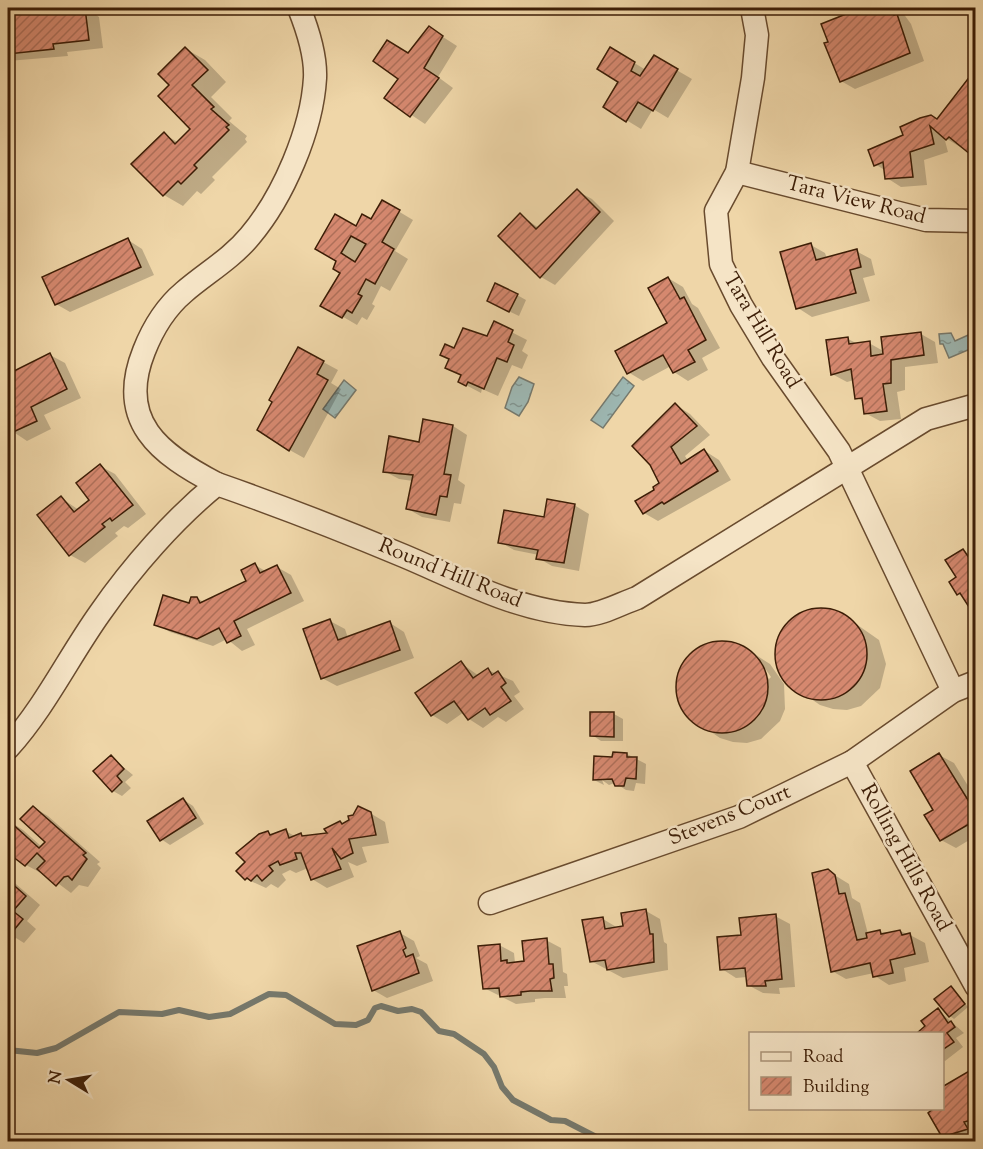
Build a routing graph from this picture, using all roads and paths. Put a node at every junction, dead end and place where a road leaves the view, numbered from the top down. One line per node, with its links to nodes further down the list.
1 (299, 8): 7 (street, Round Hill Road)
2 (752, 8): 3 (street, Tara Hill Road)
3 (738, 172): 4 (street, Tara View Road); 6 (street, Tara Hill Road)
4 (975, 221)
5 (975, 405): 6 (street, Round Hill Road)
6 (845, 469): 7 (street, Round Hill Road); 9 (street)
7 (217, 484): 10 (street)
8 (975, 682): 9 (street, Stevens Court)
9 (953, 691): 11 (street, Stevens Court)
10 (8, 748)
11 (852, 762): 12 (street, Stevens Court); 13 (street, Rolling Hills Road)
12 (490, 903)
13 (975, 986)

